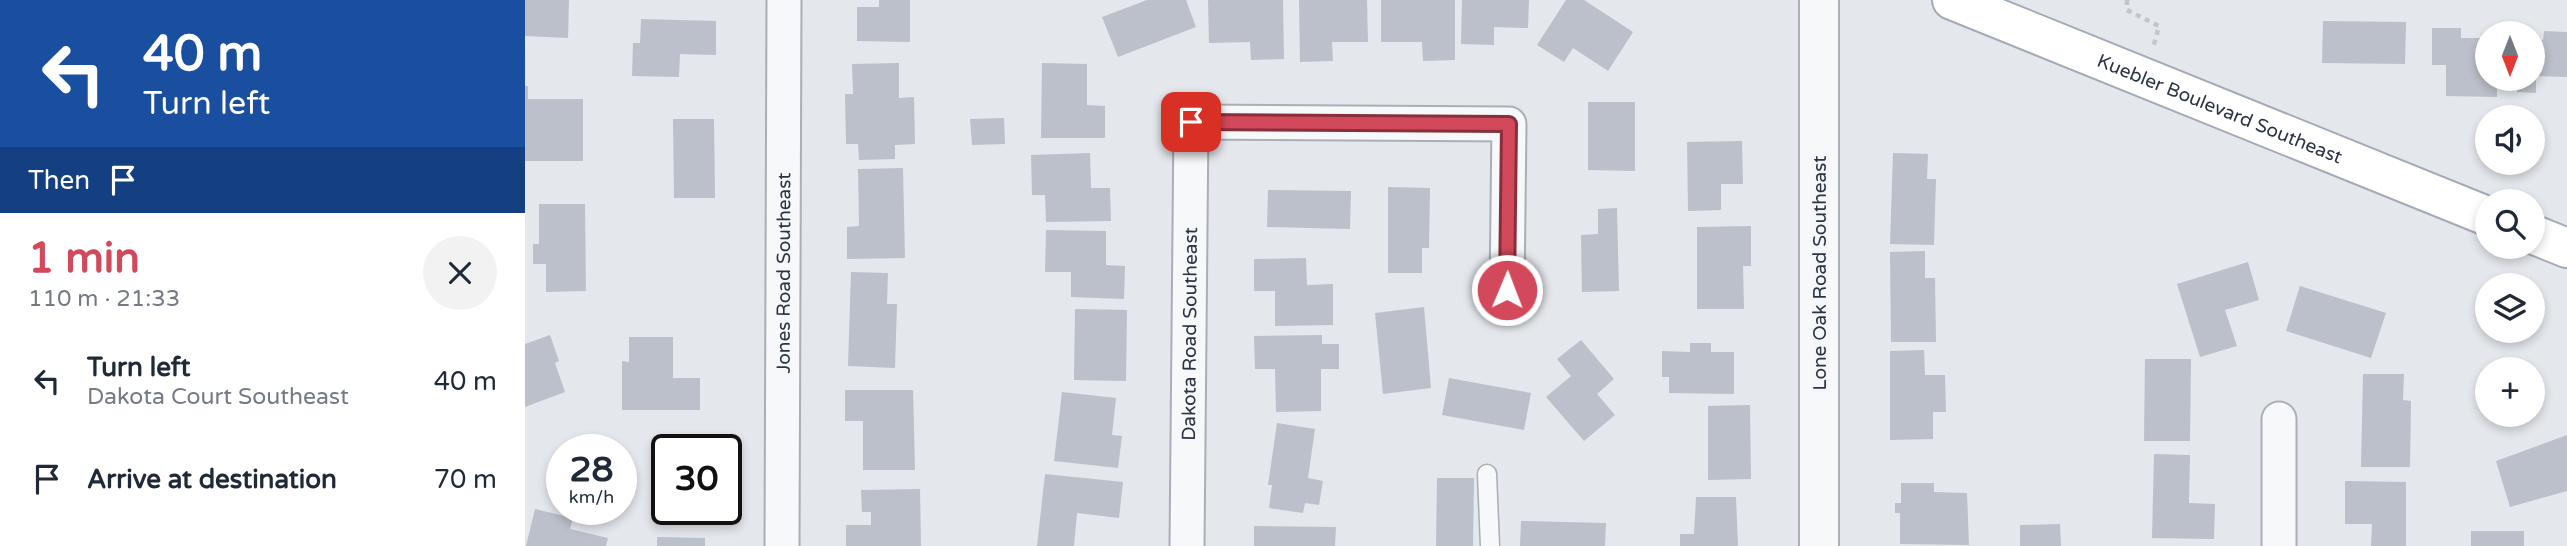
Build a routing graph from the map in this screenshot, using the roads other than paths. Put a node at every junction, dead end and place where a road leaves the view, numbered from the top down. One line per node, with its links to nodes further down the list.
1 (784, 0): 10 (street, Jones Road Southeast)
2 (1819, 0): 13 (street, Lone Oak Road Southeast)
3 (1952, 0): 4 (main road, Kuebler Boulevard Southeast)
4 (2475, 211)
5 (2545, 239): 6 (main road)
6 (2567, 248)
7 (1507, 290): 11 (street, Dakota Road Southeast)
8 (2279, 419): 14 (street)
9 (1487, 474): 12 (lane)
10 (782, 546)
11 (1187, 546)
12 (1490, 546)
13 (1819, 546)
14 (2279, 546)

